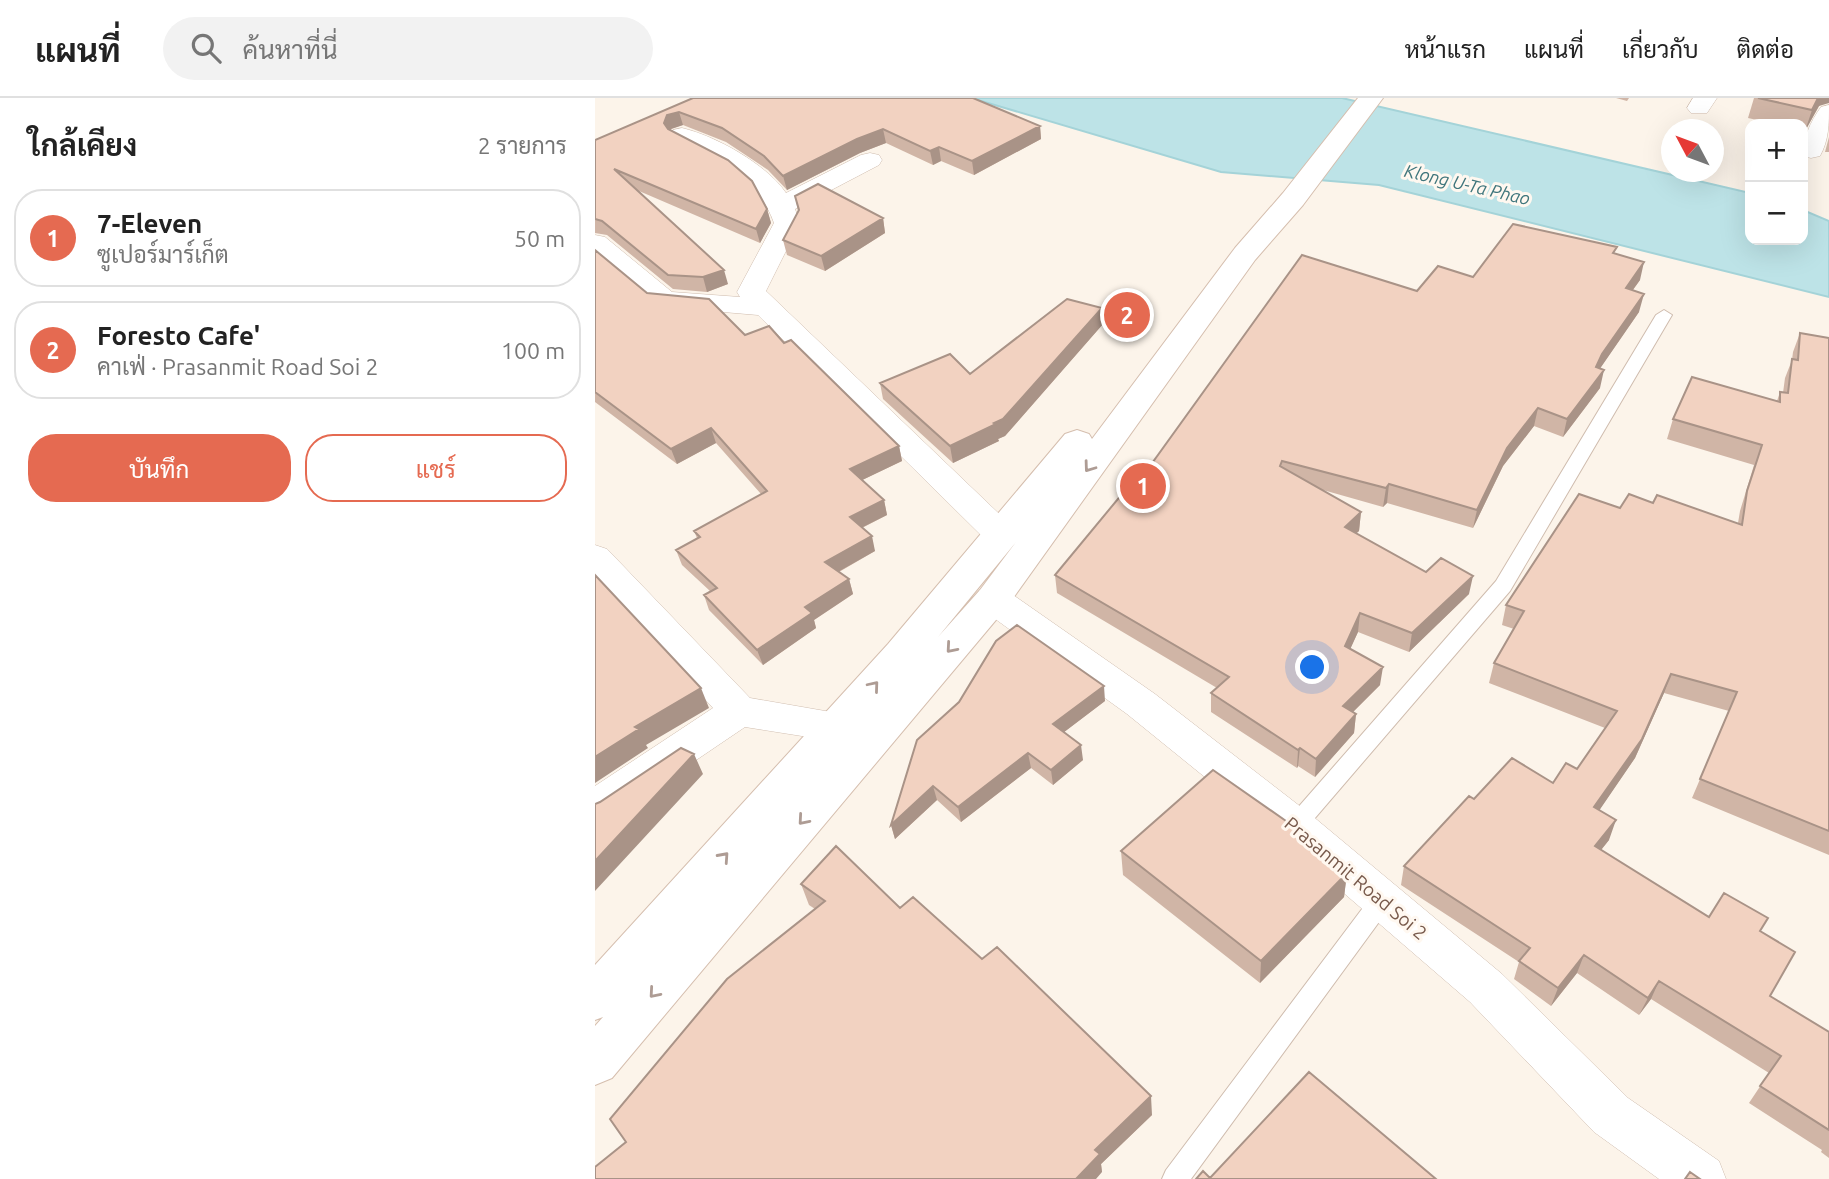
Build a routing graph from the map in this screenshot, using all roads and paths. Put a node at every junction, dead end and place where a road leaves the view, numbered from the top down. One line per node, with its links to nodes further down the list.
1 (1371, 98): 8 (main road)
2 (1829, 112): 4 (street)
3 (682, 135): 6 (street)
4 (1811, 151)
5 (870, 160): 6 (street)
6 (783, 205): 9 (street)
7 (595, 243): 9 (street)
8 (1236, 252): 11 (main road); 13 (main road, one-way to 13)
9 (766, 307): 11 (street)
10 (1664, 315): 17 (lane)
11 (1002, 536): 15 (main road, one-way to 11)
12 (595, 557): 14 (street)
13 (993, 599): 17 (street, Prasanmit Road Soi 2); 18 (main road, one-way to 18)
14 (739, 711): 15 (street); 16 (street)
15 (840, 726): 18 (main road, one-way to 15)
16 (595, 807)
17 (1295, 826): 19 (street, Prasanmit Road Soi 2)
18 (712, 897): 20 (main road); 21 (main road, one-way to 21)
19 (1382, 901): 22 (lane); 23 (street, Prasanmit Road Soi 2)
20 (595, 998)
21 (595, 1062)
22 (1175, 1179)
23 (1701, 1179)

